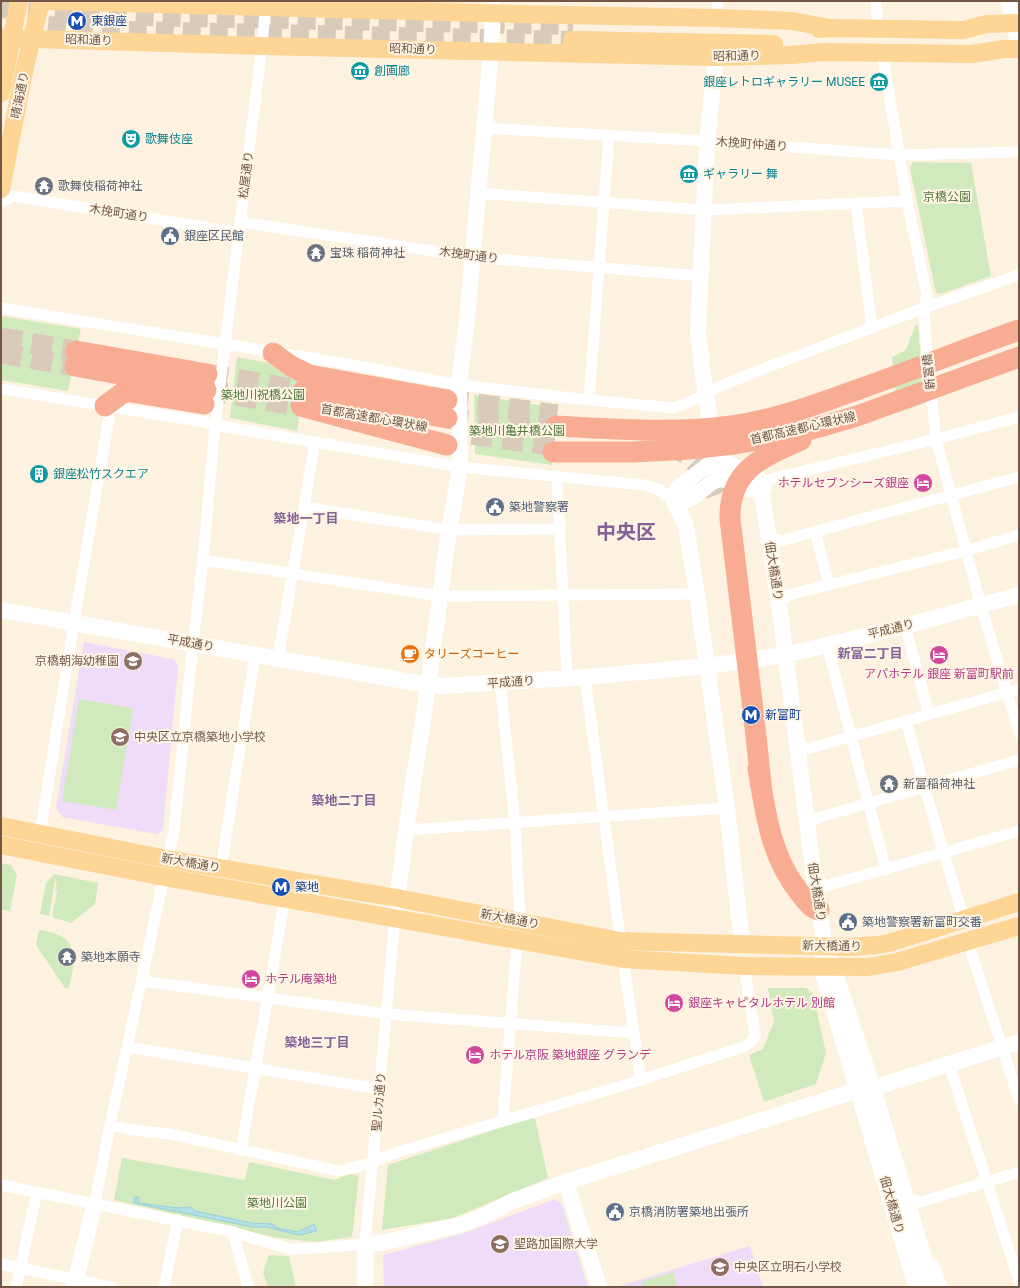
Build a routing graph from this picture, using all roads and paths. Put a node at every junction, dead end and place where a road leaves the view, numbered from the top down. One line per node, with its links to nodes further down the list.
1 (19, 1): 12 (main road)
2 (41, 1): 13 (main road, 晴海通り)
3 (49, 1): 6 (main road, 昭和通り)
4 (876, 1): 10 (street)
5 (1008, 1): 11 (street)
6 (266, 4): 7 (main road, 昭和通り); 14 (street, 松屋通り)
7 (494, 7): 8 (main road, 昭和通り); 15 (street)
8 (718, 9): 9 (main road, 昭和通り)
9 (830, 28): 10 (main road, 昭和通り); 16 (main road, 昭和通り)
10 (878, 28): 11 (main road, 昭和通り)
11 (1018, 36): 18 (main road, 昭和通り)
12 (6, 38): 13 (main road, 昭和通り); 21 (main road)
13 (31, 38): 14 (main road, 昭和通り); 27 (main road, 晴海通り)
14 (262, 46): 15 (main road, 昭和通り); 34 (street, 松屋通り)
15 (491, 52): 19 (main road, 昭和通り); 22 (street)
16 (824, 52): 17 (main road, 昭和通り); 19 (main road, 昭和通り)
17 (882, 52): 18 (main road, 昭和通り); 26 (street, 新富橋)
18 (972, 54): 20 (main road, 昭和通り)
19 (716, 57): 24 (street)
20 (1019, 62)
21 (1, 93)
22 (484, 128): 23 (street, 木挽町仲通り); 28 (street)
23 (609, 136): 24 (street, 木挽町仲通り); 31 (street)
24 (707, 141): 26 (street, 木挽町仲通り); 33 (street)
25 (1019, 152): 26 (street, 木挽町仲通り)
26 (898, 155): 29 (street, 新富橋)
27 (1, 189)
28 (478, 193): 31 (street); 35 (street)
29 (907, 201): 32 (street); 40 (street, 新富橋)
30 (1, 202): 34 (street, 木挽町通り)
31 (604, 203): 33 (street); 36 (street)
32 (856, 203): 33 (street); 43 (street)
33 (705, 210): 38 (street)
34 (239, 227): 35 (street, 木挽町通り); 47 (street, 松屋通り)
35 (472, 257): 36 (street, 木挽町通り); 61 (street)
36 (599, 268): 38 (street, 木挽町通り); 53 (street)
37 (1019, 275): 40 (street)
38 (700, 276): 52 (street)
39 (1, 308): 47 (street)
40 (924, 308): 43 (street); 64 (street, 新富橋)
41 (1019, 323): 45 (highway)
42 (1019, 326): 45 (highway, 首都高速都心環状線)
43 (872, 328): 52 (street)
44 (1019, 330): 59 (highway, 首都高速都心環状線)
45 (991, 333): 59 (highway, 首都高速都心環状線)
46 (1019, 341): 63 (highway)
47 (224, 347): 48 (street); 54 (street, 松屋通り)
48 (273, 353): 61 (highway)
49 (1019, 357): 57 (highway, 首都高速都心環状線)
50 (76, 358): 54 (highway)
51 (1, 388): 55 (street)
52 (706, 395): 53 (street); 60 (street)
53 (589, 400): 61 (street)
54 (209, 402): 55 (highway); 65 (street); 81 (street, 松屋通り)
55 (105, 406): 91 (street)
56 (301, 406): 61 (highway)
57 (857, 416): 63 (highway, 首都高速都心環状線); 111 (highway)
58 (1019, 418): 64 (street)
59 (766, 419): 60 (highway, 首都高速都心環状線)
60 (703, 421): 62 (highway, 首都高速都心環状線); 67 (street)
61 (453, 424): 65 (street); 68 (street); 75 (street)
62 (555, 435): 63 (highway, 首都高速都心環状線); 66 (highway)
63 (760, 439)
64 (936, 439): 70 (street); 72 (street, 新富橋)
65 (315, 442): 74 (street)
66 (655, 442)
67 (716, 459): 70 (street); 71 (street); 73 (street)
68 (557, 476): 73 (street); 76 (street)
69 (1019, 477): 72 (street)
70 (760, 485): 71 (street); 78 (street, 佃大橋通り)
71 (719, 486): 73 (street); 111 (highway)
72 (951, 496): 77 (street); 80 (street, 新富橋)
73 (677, 499): 84 (street)
74 (304, 507): 75 (street); 82 (street)
75 (449, 530): 76 (street); 86 (street)
76 (560, 530): 87 (street)
77 (815, 531): 78 (street); 83 (street)
78 (768, 534): 88 (street, 佃大橋通り)
79 (1019, 535): 80 (street)
80 (965, 551): 83 (street); 89 (street, 新富橋)
81 (203, 560): 82 (street); 93 (street, 松屋通り)
82 (293, 574): 86 (street); 97 (street)
83 (828, 585): 88 (street)
84 (697, 594): 87 (street); 98 (street)
85 (1019, 595): 89 (street, 平成通り)
86 (440, 596): 87 (street); 102 (street)
87 (563, 596): 100 (street)
88 (779, 604): 96 (street, 佃大橋通り)
89 (981, 606): 92 (street, 平成通り); 104 (street, 新富橋)
90 (1, 610): 91 (street, 平成通り)
91 (74, 622): 93 (street, 平成通り); 121 (street)
92 (905, 626): 94 (street, 平成通り); 105 (street)
93 (193, 643): 95 (street, 平成通り); 124 (street, 松屋通り)
94 (827, 645): 96 (street, 平成通り); 108 (street)
95 (255, 655): 97 (street, 平成通り); 125 (street)
96 (782, 656): 98 (street, 平成通り); 109 (street, 佃大橋通り)
97 (278, 659): 102 (street, 平成通り)
98 (711, 665): 99 (street, 平成通り); 114 (street)
99 (585, 677): 100 (street, 平成通り); 115 (street)
100 (567, 678): 101 (street, 平成通り)
101 (500, 682): 102 (street, 平成通り); 116 (street)
102 (428, 684): 119 (street)
103 (1019, 689): 104 (street)
104 (1007, 693): 105 (street); 107 (street, 新富橋)
105 (929, 714): 106 (street)
106 (906, 721): 108 (street); 112 (street)
107 (1019, 733)
108 (852, 736): 109 (street); 113 (street)
109 (797, 743): 118 (street, 佃大橋通り)
110 (1019, 760): 112 (street)
111 (761, 783): 132 (highway)
112 (924, 786): 113 (street); 123 (street)
113 (869, 803): 118 (street); 126 (street)
114 (727, 808): 115 (street); 140 (street)
115 (604, 816): 116 (street); 138 (street)
116 (515, 823): 119 (street); 135 (street)
117 (1, 826): 121 (main road, 新大橋通り)
118 (807, 827): 128 (street, 佃大橋通り)
119 (406, 830): 130 (street)
120 (1019, 831): 123 (street)
121 (40, 834): 124 (main road, 新大橋通り)
122 (1, 845): 127 (main road, 新大橋通り)
123 (944, 852): 126 (street); 134 (street)
124 (167, 859): 125 (main road, 新大橋通り); 127 (street, 松屋通り)
125 (221, 868): 130 (main road, 新大橋通り)
126 (886, 870): 128 (street)
127 (164, 877): 129 (main road, 新大橋通り); 145 (street, 松屋通り)
128 (814, 877): 132 (street, 佃大橋通り)
129 (285, 898): 133 (main road, 新大橋通り); 146 (street)
130 (397, 898): 133 (street); 135 (main road, 新大橋通り)
131 (1019, 902): 134 (main road, 新大橋通り)
132 (819, 910): 141 (street, 佃大橋通り)
133 (395, 918): 137 (main road, 新大橋通り); 147 (street, 聖ルカ通り)
134 (964, 920): 141 (main road, 新大橋通り)
135 (520, 921): 138 (main road, 新大橋通り)
136 (1019, 926): 139 (main road, 新大橋通り)
137 (517, 940): 142 (main road, 新大橋通り); 148 (street)
138 (620, 940): 140 (main road, 新大橋通り); 142 (street)
139 (968, 942): 144 (main road, 新大橋通り); 152 (street)
140 (742, 944): 141 (main road, 新大橋通り)
141 (825, 946): 144 (street, 佃大橋通り)
142 (623, 958): 143 (main road, 新大橋通り); 149 (street)
143 (744, 966): 144 (main road, 新大橋通り); 155 (street)
144 (828, 967): 156 (street, 佃大橋通り)
145 (142, 981): 146 (street); 151 (street, 松屋通り)
146 (268, 997): 147 (street); 154 (street)
147 (387, 1014): 148 (street); 157 (street, 聖ルカ通り)
148 (511, 1023): 149 (street); 159 (street)
149 (634, 1033): 155 (street)
150 (1019, 1042): 152 (street)
151 (128, 1047): 154 (street); 160 (street, 松屋通り)
152 (1002, 1048): 153 (street); 158 (street)
153 (950, 1064): 156 (street); 165 (street)
154 (255, 1068): 157 (street); 161 (street)
155 (641, 1080): 159 (street)
156 (865, 1089): 164 (street); 168 (street, 佃大橋通り); 183 (street, 佃大橋通り)
157 (379, 1090): 162 (street, 聖ルカ通り)
158 (1019, 1100)
159 (503, 1121): 162 (street)
160 (110, 1125): 161 (street); 169 (street, 松屋通り)
161 (241, 1150): 162 (street)
162 (374, 1161): 172 (street, 聖ルカ通り)
163 (1019, 1172): 165 (street)
164 (566, 1182): 172 (street); 182 (street)
165 (987, 1182): 168 (street); 175 (street)
166 (1, 1185): 167 (street)
167 (37, 1192): 169 (street); 174 (street)
168 (907, 1198): 184 (street, 佃大橋通り); 185 (street)
169 (95, 1203): 170 (street); 176 (street)
170 (178, 1220): 171 (street); 179 (street)
171 (233, 1232): 172 (street); 180 (street)
172 (365, 1244): 181 (street, 聖ルカ通り)
173 (1, 1264): 174 (street)
174 (20, 1268): 176 (street); 177 (street)
175 (1019, 1281)
176 (75, 1283): 178 (street)
177 (16, 1287)
178 (111, 1287)
179 (164, 1287)
180 (248, 1287)
181 (365, 1287)
182 (599, 1287)
183 (916, 1287)
184 (933, 1287)
185 (942, 1287)

